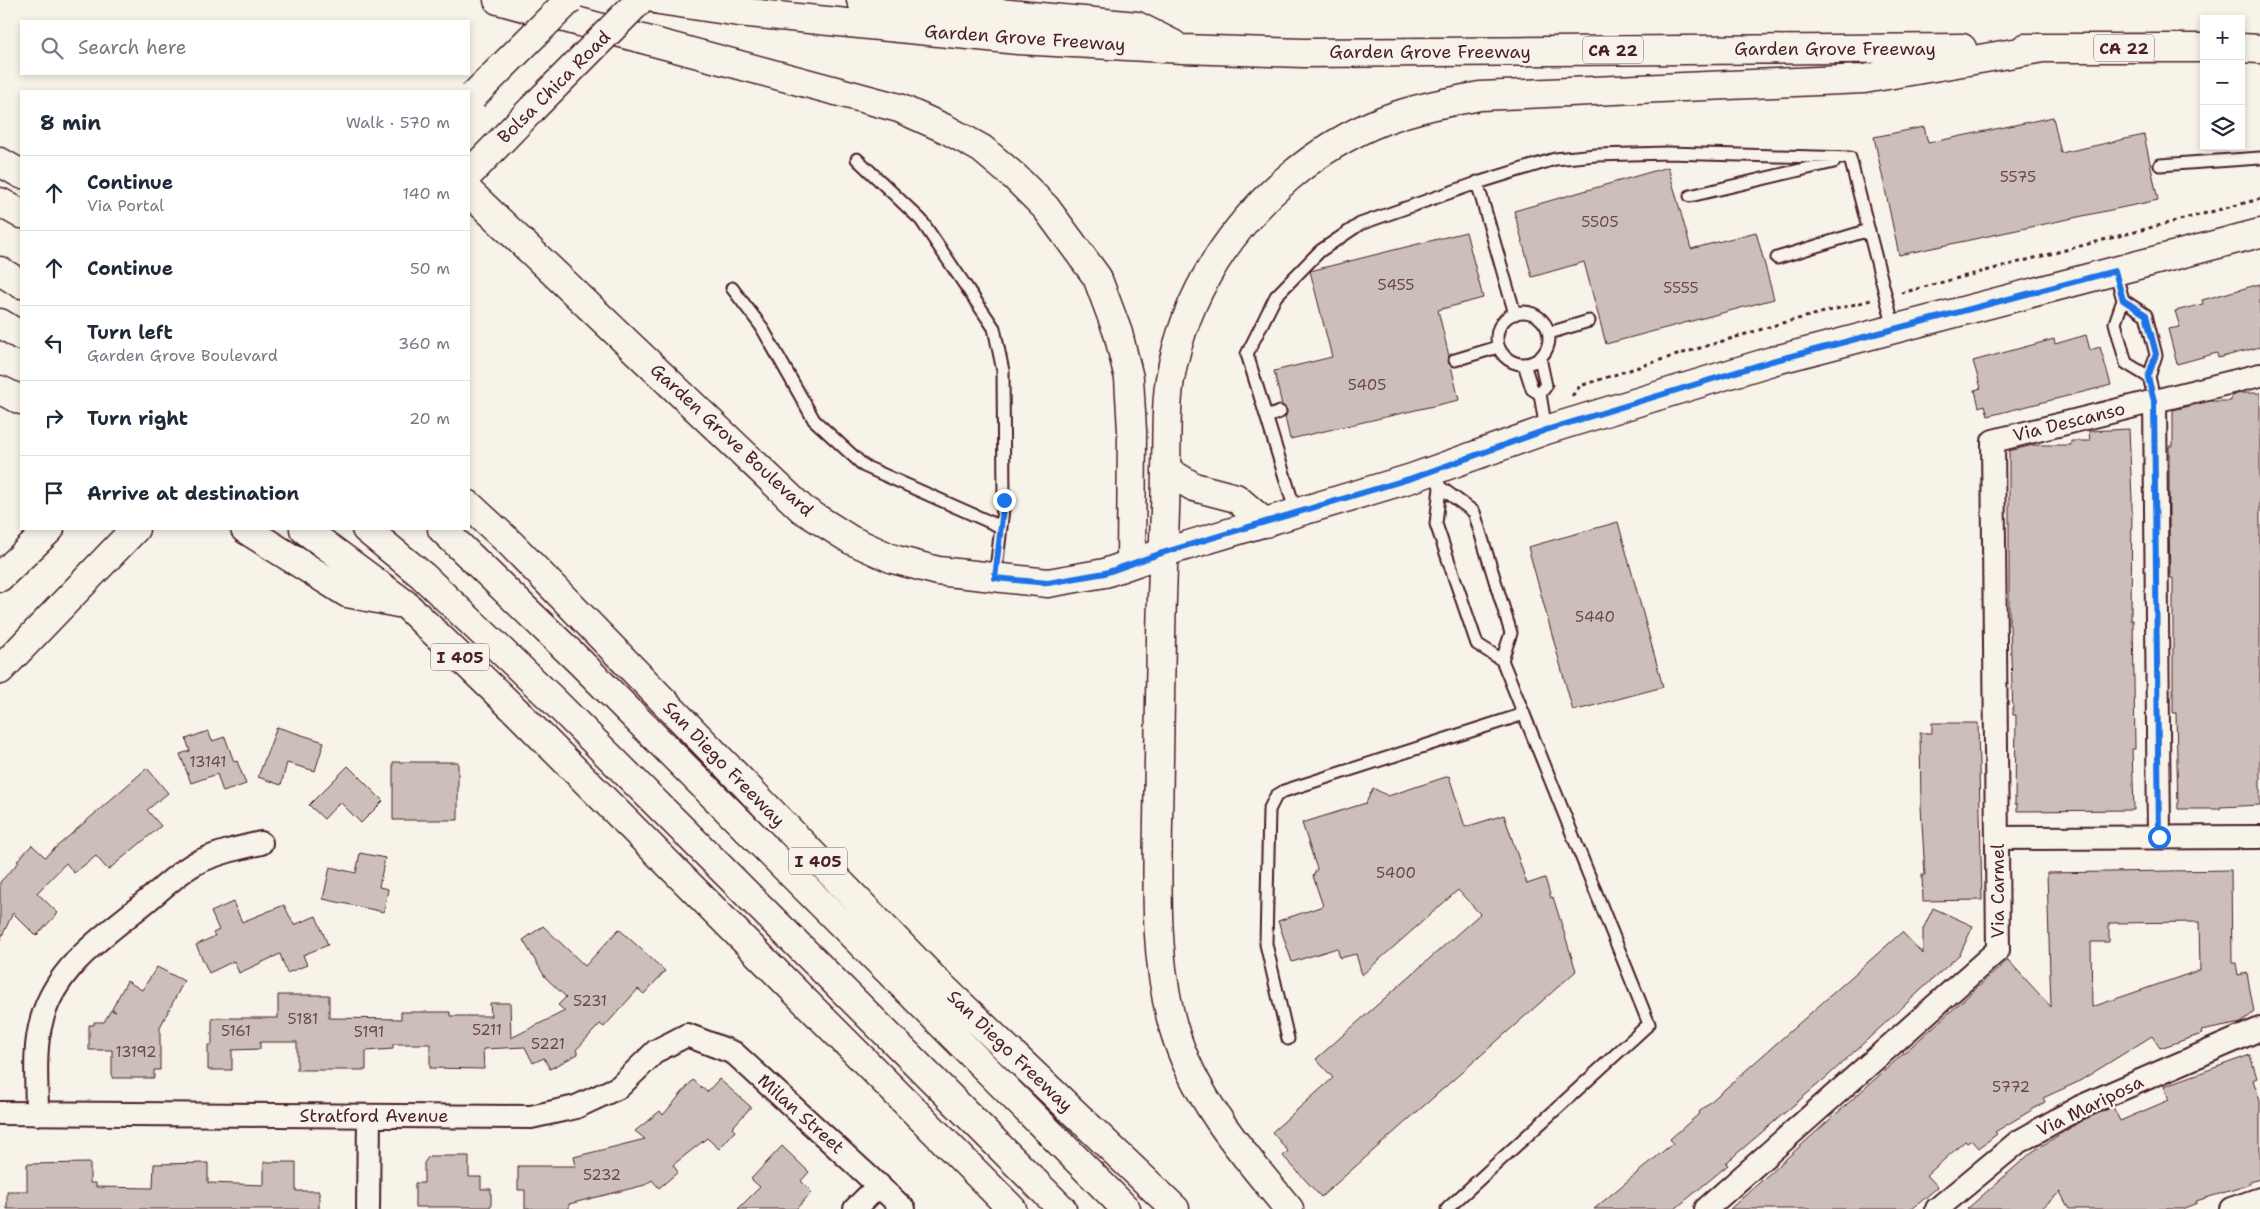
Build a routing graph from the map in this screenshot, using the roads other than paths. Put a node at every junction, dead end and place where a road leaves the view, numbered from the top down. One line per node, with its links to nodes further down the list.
1 (498, 0): 65 (main road)
2 (569, 0): 11 (main road, bridge)
3 (640, 0): 18 (main road, Bolsa Chica Road, bridge)
4 (659, 0): 10 (main road, Garden Grove Freeway)
5 (861, 0): 10 (main road)
6 (2043, 48): 7 (main road, Garden Grove Freeway / CA 22); 10 (main road, Garden Grove Freeway / CA 22); 52 (main road)
7 (2200, 48)
8 (2245, 48): 9 (main road)
9 (2260, 48)
10 (1184, 49)
11 (471, 98)
12 (1850, 158): 19 (lane); 21 (lane); 24 (lane)
13 (2260, 158): 16 (lane)
14 (858, 159): 57 (lane)
15 (0, 162): 17 (main road)
16 (2160, 164)
17 (20, 173)
18 (470, 173)
19 (1478, 182): 32 (lane); 49 (lane)
20 (470, 193): 67 (main road, Garden Grove Boulevard)
21 (1690, 196)
22 (0, 202): 23 (main road)
23 (20, 213)
24 (1869, 230): 26 (lane); 35 (lane)
25 (2260, 233): 28 (main road, Garden Grove Boulevard)
26 (1777, 258)
27 (0, 271): 29 (main road)
28 (2115, 271): 31 (lane); 35 (main road, Garden Grove Boulevard)
29 (20, 283)
30 (732, 288): 57 (lane)
31 (2123, 300): 43 (lane); 43 (lane)
32 (1515, 314): 36 (lane); 38 (lane)
33 (1589, 320): 36 (lane)
34 (0, 324): 37 (main road)
35 (1894, 328): 50 (main road, Garden Grove Boulevard)
36 (1549, 333): 39 (lane)
37 (20, 335)
38 (1498, 347): 40 (lane); 41 (lane)
39 (1540, 358): 41 (lane); 45 (lane)
40 (1455, 360)
41 (1524, 364): 45 (lane)
42 (2260, 375): 47 (street, Via Descanso)
43 (2148, 377): 47 (lane)
44 (0, 390): 46 (main road)
45 (1540, 394): 50 (lane)
46 (20, 400)
47 (2154, 401): 51 (street, Via Descanso); 73 (street)
48 (1280, 412): 49 (lane)
49 (1266, 417): 55 (lane)
50 (1546, 430): 53 (main road, Garden Grove Boulevard)
51 (1994, 441): 74 (street, Via Carmel)
52 (1166, 470): 56 (main road); 64 (main road)
53 (1437, 479): 55 (main road, Garden Grove Boulevard); 69 (lane); 69 (lane)
54 (470, 506): 90 (main road, San Diego Freeway / I 405)
55 (1296, 513): 56 (main road, Garden Grove Boulevard)
56 (1265, 523): 64 (main road, Garden Grove Boulevard)
57 (1001, 527): 67 (lane)
58 (49, 530): 66 (main road)
59 (134, 530): 70 (main road)
60 (247, 530): 68 (main road)
61 (305, 530): 68 (main road, I 405)
62 (367, 530): 88 (main road)
63 (443, 530): 89 (main road)
64 (1162, 553): 65 (main road, Garden Grove Boulevard); 91 (main road)
65 (1131, 564): 67 (main road, Garden Grove Boulevard)
66 (0, 578)
67 (995, 578)
68 (405, 604): 87 (main road, I 405)
69 (1502, 660): 71 (lane)
70 (0, 670)
71 (1524, 714): 78 (lane); 92 (lane)
72 (2260, 836): 73 (street)
73 (2159, 837): 74 (street)
74 (1997, 838): 93 (street, Via Carmel)
75 (261, 842): 80 (street)
76 (2260, 1029): 94 (street, Via Mariposa)
77 (687, 1035): 81 (street, Stratford Avenue); 82 (street, Milan Street)
78 (1288, 1039)
79 (0, 1114): 80 (street, Stratford Avenue)
80 (37, 1114): 81 (street, Stratford Avenue)
81 (369, 1116): 84 (street)
82 (879, 1185): 85 (street); 86 (street, Milan Street)
83 (2260, 1199): 95 (street)
84 (368, 1209)
85 (855, 1209)
86 (904, 1209)
87 (1012, 1209)
88 (1062, 1209)
89 (1126, 1209)
90 (1175, 1209)
91 (1289, 1209)
92 (1447, 1209)
93 (1706, 1209)
94 (1937, 1209)
95 (2231, 1209)

